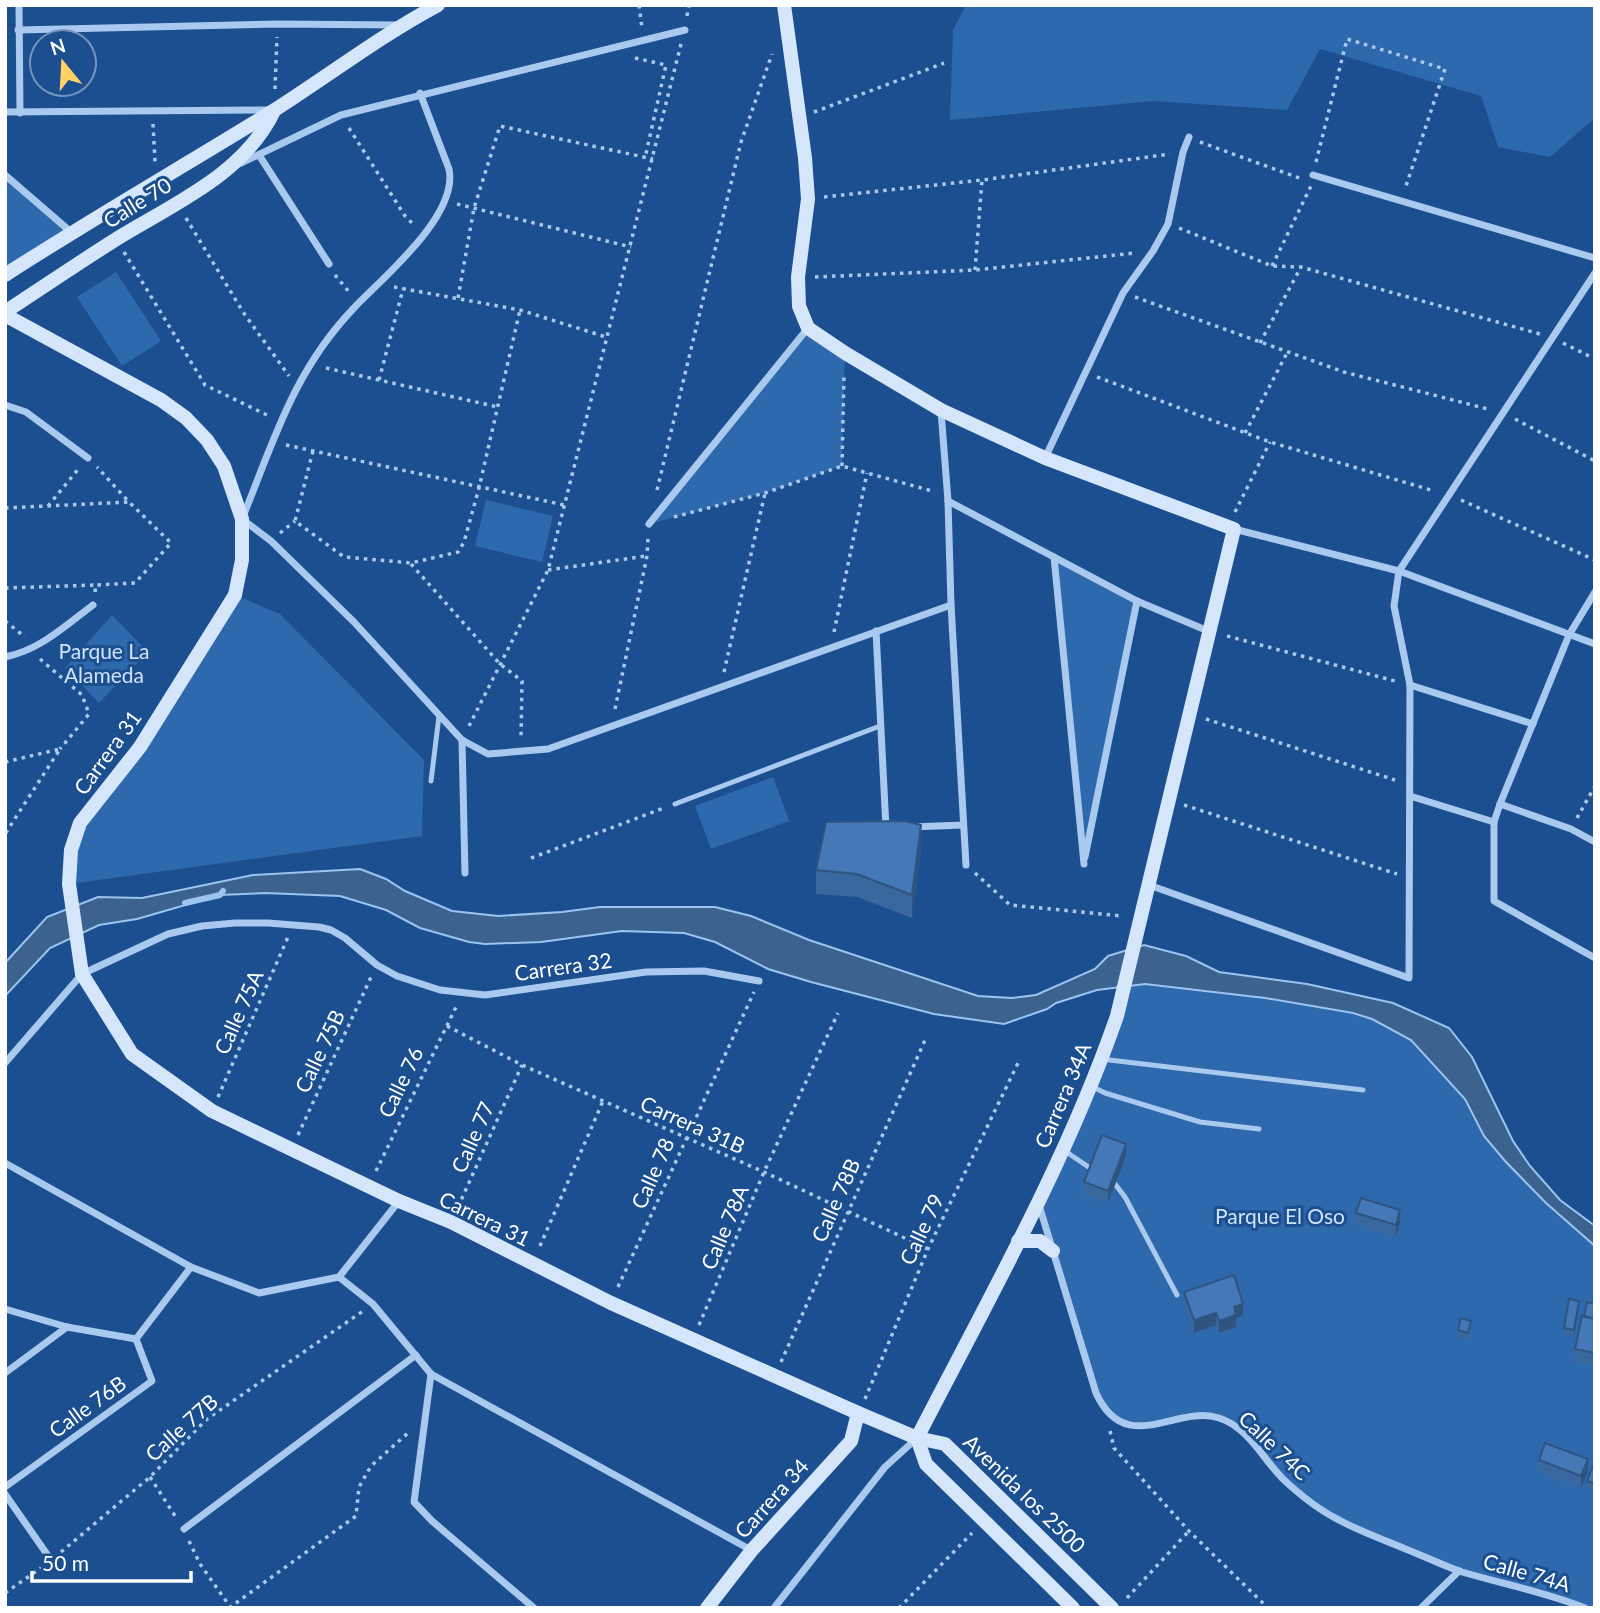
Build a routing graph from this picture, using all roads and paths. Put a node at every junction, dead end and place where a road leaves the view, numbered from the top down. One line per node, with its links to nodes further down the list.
1 (19, 5): 7 (street)
2 (438, 5): 6 (main road, Calle 70)
3 (639, 5): 9 (path)
4 (784, 5): 20 (main road)
5 (277, 24): 6 (street); 7 (street); 15 (path)
6 (401, 25): 15 (main road, Calle 70)
7 (18, 30): 18 (street)
8 (685, 30): 9 (street); 25 (path)
9 (643, 40): 13 (street)
10 (773, 54): 89 (path)
11 (944, 62): 20 (path)
12 (666, 65): 24 (path)
13 (420, 93): 19 (street); 32 (street)
14 (1333, 94): 33 (path)
15 (274, 110): 16 (street); 26 (main road, Calle 70); 30 (main road, Calle 70)
16 (153, 111): 18 (street); 30 (path)
17 (5, 112): 18 (street)
18 (20, 113)
19 (341, 115): 23 (street); 36 (path)
20 (799, 118): 31 (main road)
21 (1189, 137): 22 (street); 28 (path)
22 (1183, 152): 29 (path); 37 (street)
23 (259, 155): 26 (street); 43 (street)
24 (645, 158): 25 (path); 35 (path)
25 (653, 159): 40 (path)
26 (230, 167): 34 (main road, Calle 70)
27 (5, 175): 38 (street)
28 (1313, 179): 33 (street)
29 (982, 180): 31 (path); 45 (path)
30 (156, 181): 38 (main road, Calle 70)
31 (808, 199): 48 (main road)
32 (445, 201): 35 (path); 49 (street)
33 (1401, 201): 42 (street)
34 (176, 203): 39 (main road, Calle 70); 65 (path)
35 (474, 208): 40 (path); 52 (path)
36 (405, 216)
37 (1168, 224): 41 (street); 44 (path)
38 (71, 232): 47 (main road, Calle 70)
39 (116, 239): 54 (main road, Calle 70); 70 (path)
40 (631, 247): 56 (path)
41 (1153, 251): 45 (path); 51 (street)
42 (1595, 258)
43 (328, 264)
44 (1301, 267): 57 (path); 58 (path)
45 (975, 270): 48 (path)
46 (1595, 273): 57 (street)
47 (5, 275)
48 (799, 277): 55 (main road)
49 (379, 284): 50 (path); 62 (street)
50 (403, 289): 52 (path); 64 (path)
51 (1123, 293): 58 (path); 63 (street)
52 (458, 298): 53 (path)
53 (520, 310): 56 (path); 67 (path)
54 (5, 314): 88 (main road, Carrera 31)
55 (808, 328): 60 (main road); 89 (street)
56 (606, 337): 85 (path)
57 (1553, 337): 61 (path); 69 (street)
58 (1259, 343): 59 (path)
59 (1287, 352): 69 (path); 71 (path)
60 (845, 353): 68 (main road); 78 (path)
61 (1595, 359)
62 (309, 364): 64 (path); 65 (street)
63 (1085, 373): 71 (path); 76 (street)
64 (379, 380): 67 (path)
65 (296, 386): 70 (street)
66 (5, 405): 75 (street)
67 (498, 407): 80 (path)
68 (941, 410): 76 (main road); 83 (street)
69 (1503, 413): 77 (path); 82 (street)
70 (280, 422): 72 (street)
71 (1245, 433): 73 (path)
72 (273, 442): 74 (path); 88 (street)
73 (1270, 442): 82 (path); 90 (path)
74 (313, 451): 80 (path); 94 (path)
75 (88, 458): 84 (path); 86 (path)
76 (1045, 458): 90 (main road)
77 (1595, 461)
78 (842, 467): 79 (path); 81 (path)
79 (867, 473): 83 (path); 108 (path)
80 (479, 488): 85 (path); 94 (path)
81 (765, 493): 89 (path); 113 (path)
82 (1449, 495): 93 (path); 96 (street)
83 (948, 498): 92 (street); 102 (street)
84 (129, 502): 86 (path); 97 (path)
85 (564, 505): 95 (path)
86 (48, 506): 87 (path)
87 (5, 508)
88 (242, 519): 115 (street); 144 (main road, Carrera 31)
89 (649, 524): 91 (path)
90 (1230, 528): 96 (street); 105 (main road, Carrera 34A)
91 (647, 556): 95 (path); 117 (path)
92 (1054, 557): 100 (street); 100 (street)
93 (1595, 560)
94 (411, 563): 111 (path)
95 (548, 570): 111 (path)
96 (1399, 571): 106 (street); 112 (street)
97 (96, 585): 98 (path); 101 (path)
98 (5, 588)
99 (1595, 592): 106 (street)
100 (1137, 601): 105 (street)
101 (93, 605): 109 (street)
102 (951, 605): 104 (street); 131 (street)
103 (5, 621): 109 (path)
104 (876, 631): 108 (street); 118 (street)
105 (1208, 631): 112 (path); 114 (main road, Carrera 34A)
106 (1569, 635): 107 (street); 116 (street)
107 (1595, 644)
108 (830, 647): 113 (street)
109 (33, 648): 110 (street); 120 (path)
110 (5, 657)
111 (500, 664): 119 (path); 121 (path)
112 (1410, 685): 116 (street); 124 (street)
113 (720, 688): 117 (street)
114 (1188, 713): 124 (path); 127 (main road, Carrera 34A)
115 (439, 716): 119 (street); 123 (lane)
116 (1533, 724): 129 (street)
117 (612, 725): 121 (street)
118 (880, 726): 128 (lane); 131 (street)
119 (462, 740): 121 (street); 137 (street)
120 (60, 749): 122 (path); 133 (path)
121 (520, 752)
122 (5, 762)
123 (431, 781)
124 (1410, 785): 126 (street)
125 (1595, 786): 132 (path)
126 (1410, 796): 130 (street); 138 (street)
127 (1168, 799): 138 (path); 139 (main road, Carrera 34A)
128 (675, 804): 135 (path)
129 (1500, 804): 130 (street); 132 (street)
130 (1494, 822): 142 (street)
131 (963, 825): 136 (street)
132 (1571, 829): 134 (street)
133 (5, 834)
134 (1595, 842)
135 (531, 858)
136 (966, 865): 140 (path)
137 (466, 873)
138 (1409, 878): 139 (street)
139 (1149, 885): 140 (main road, Carrera 34A)
140 (1141, 920): 150 (main road, Carrera 34A)
141 (293, 925): 143 (street); 144 (street); 157 (path, Calle 75A)
142 (1595, 958)
143 (377, 965): 146 (street, Carrera 32); 160 (path, Calle 75B)
144 (80, 968): 152 (street); 157 (main road, Carrera 31)
145 (759, 981): 146 (street, Carrera 32); 159 (path, Calle 78)
146 (462, 993): 148 (path, Calle 76)
147 (838, 1013): 164 (path, Calle 78A)
148 (447, 1026): 153 (path, Carrera 31B); 166 (path, Calle 76)
149 (926, 1038): 169 (path, Calle 78B)
150 (1101, 1059): 154 (main road, Carrera 34A); 155 (lane)
151 (1019, 1060): 172 (path, Calle 79)
152 (5, 1063)
153 (522, 1065): 156 (path, Carrera 31B); 170 (path, Calle 77)
154 (1091, 1086): 158 (lane); 161 (main road, Carrera 34A)
155 (1363, 1090)
156 (603, 1101): 159 (path, Carrera 31B); 174 (path)
157 (212, 1111): 160 (main road, Carrera 31)
158 (1259, 1129)
159 (685, 1138): 164 (path, Carrera 31B); 178 (path, Calle 78)
160 (291, 1149): 166 (main road, Carrera 31)
161 (1062, 1149): 163 (lane); 168 (main road, Carrera 34A)
162 (5, 1163): 175 (street)
163 (1093, 1170)
164 (764, 1171): 169 (path, Carrera 31B); 183 (path, Calle 78A)
165 (1115, 1184): 177 (lane)
166 (369, 1185): 167 (main road, Carrera 31)
167 (400, 1201): 170 (main road, Carrera 31); 176 (street)
168 (1038, 1201): 171 (main road, Carrera 34A); 173 (street)
169 (846, 1211): 172 (path, Carrera 31B); 187 (path, Calle 78B)
170 (451, 1223): 174 (main road, Carrera 31)
171 (1018, 1241): 173 (main road); 191 (main road, Carrera 34A)
172 (928, 1249): 189 (path, Calle 79)
173 (1053, 1251): 188 (street)
174 (532, 1264): 178 (main road, Carrera 31)
175 (191, 1267): 176 (street); 182 (street)
176 (339, 1277): 179 (street)
177 (1177, 1295)
178 (611, 1303): 183 (main road, Carrera 31)
179 (373, 1304): 184 (street); 192 (path, Calle 77B)
180 (5, 1309): 181 (street)
181 (67, 1327): 182 (street); 185 (street)
182 (136, 1339): 193 (street, Calle 76B)
183 (693, 1339): 187 (main road, Carrera 31)
184 (416, 1355): 186 (street); 196 (street)
185 (5, 1373)
186 (431, 1374): 190 (street); 198 (street)
187 (775, 1377): 189 (main road, Carrera 31)
188 (1104, 1408): 197 (path); 200 (street, Calle 74C)
189 (858, 1413): 191 (main road, Carrera 31); 198 (main road, Carrera 34)
190 (425, 1418): 204 (path); 205 (street)
191 (917, 1438): 195 (main road); 207 (street, Carrera 34A); 210 (main road, Avenida los 2500)
192 (150, 1477): 196 (path); 199 (path, Calle 77B)
193 (5, 1487)
194 (5, 1494): 199 (street)
195 (983, 1521): 208 (path); 209 (main road)
196 (184, 1529): 204 (path)
197 (1189, 1531): 202 (path); 211 (path)
198 (752, 1550): 206 (main road, Carrera 34)
199 (51, 1560): 201 (path)
200 (1459, 1571): 203 (street, Calle 74A); 212 (street)
201 (5, 1593)
202 (1127, 1598)
203 (1566, 1604): 213 (street, Calle 74A)
204 (230, 1607)
205 (534, 1608)
206 (707, 1608)
207 (774, 1608)
208 (899, 1608)
209 (1073, 1608)
210 (1112, 1608)
211 (1268, 1608)
212 (1421, 1608)
213 (1585, 1608)

